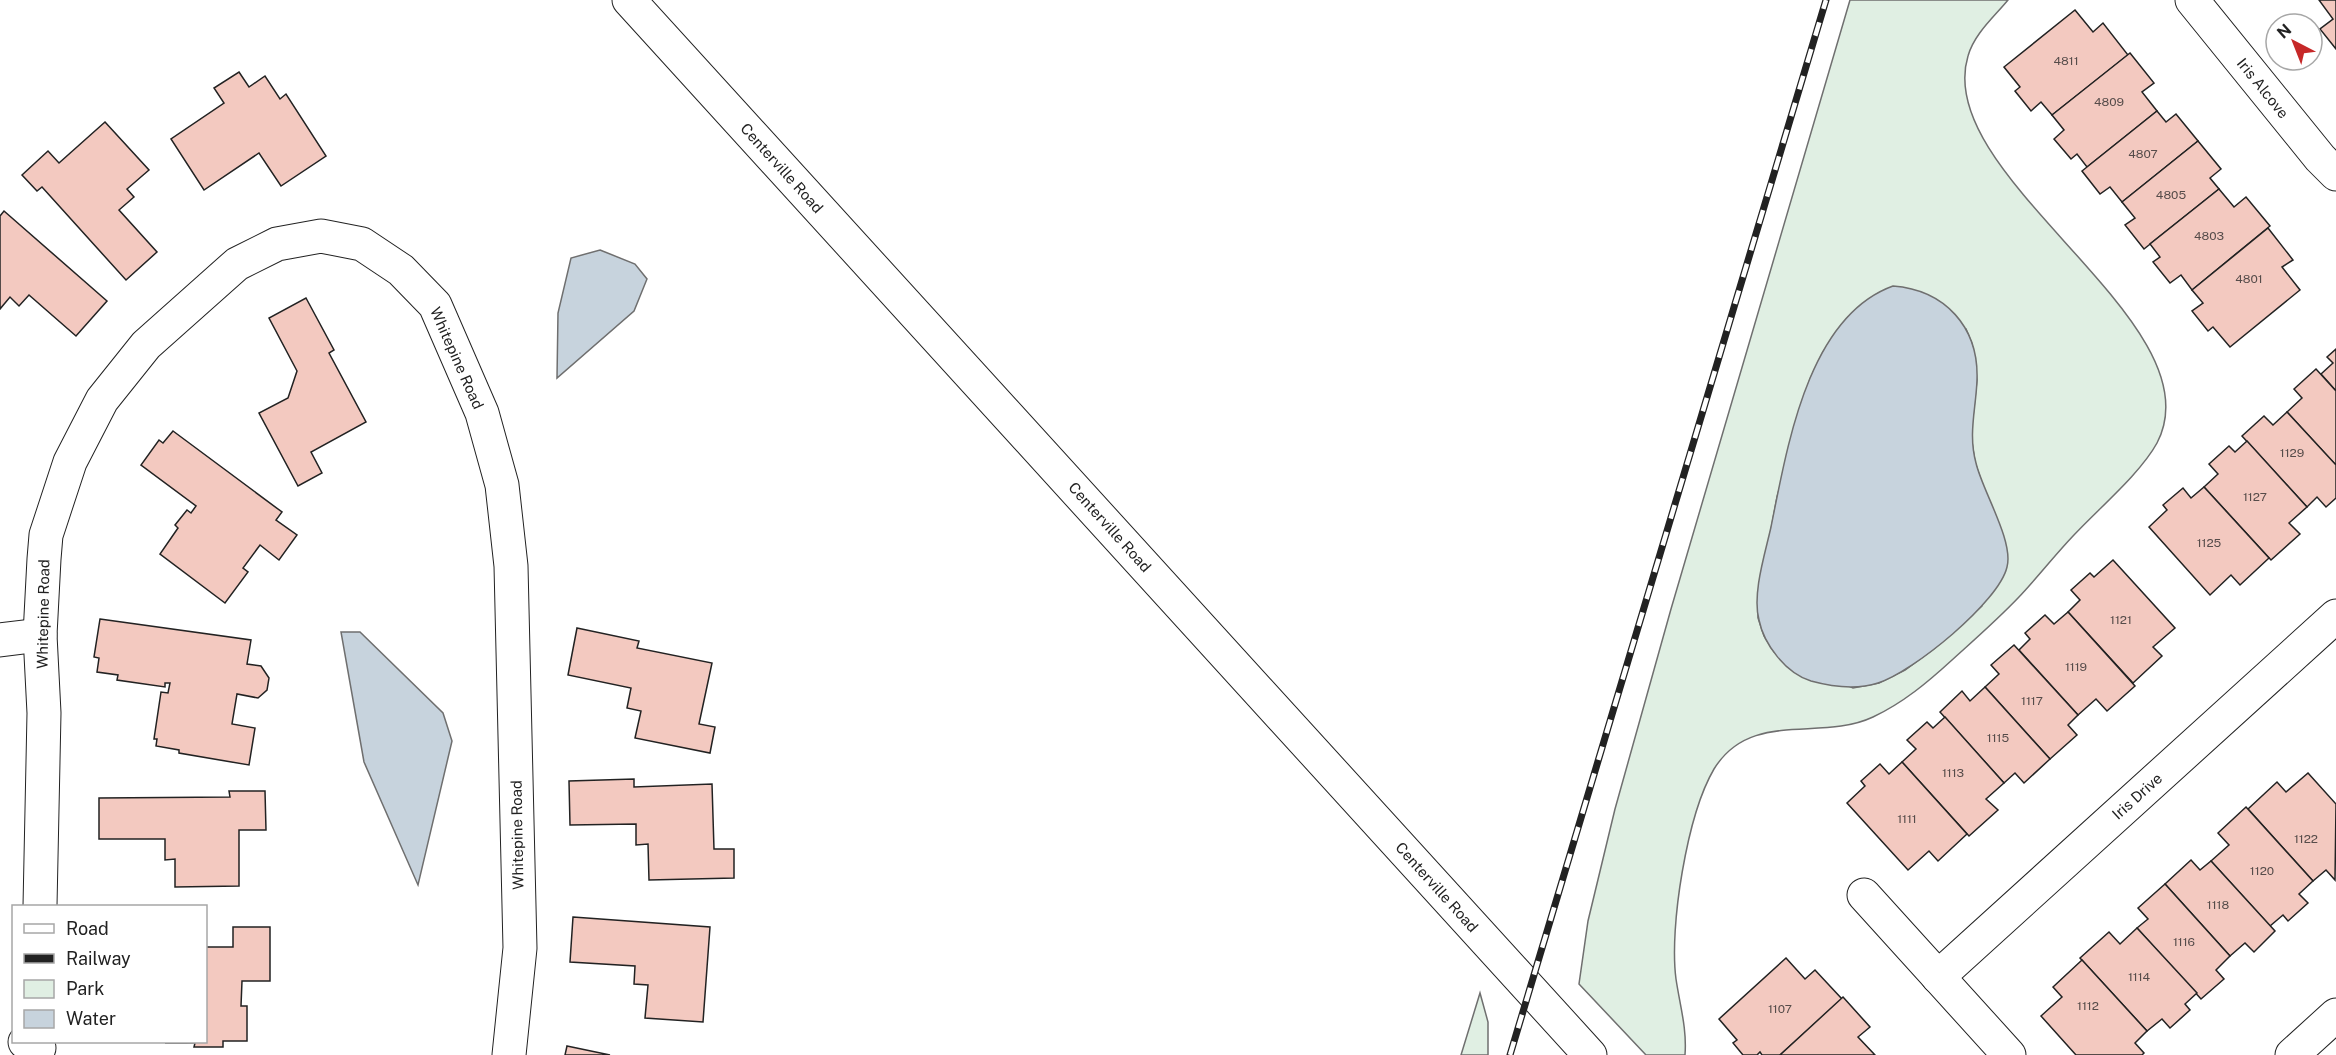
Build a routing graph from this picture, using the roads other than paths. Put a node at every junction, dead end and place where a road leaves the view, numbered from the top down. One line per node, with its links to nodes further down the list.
1 (629, 0): 12 (street, Centerville Road)
2 (2192, 0): 3 (street, Iris Alcove)
3 (2336, 174)
4 (2336, 616): 9 (street, Iris Drive)
5 (40, 635): 6 (street); 8 (street, Whitepine Road); 11 (street, Whitepine Road)
6 (0, 640)
7 (1863, 895): 9 (street)
8 (40, 905)
9 (1938, 976): 13 (street)
10 (2336, 1015): 14 (street)
11 (509, 1055)
12 (1590, 1055)
13 (2009, 1055)
14 (2292, 1055)

